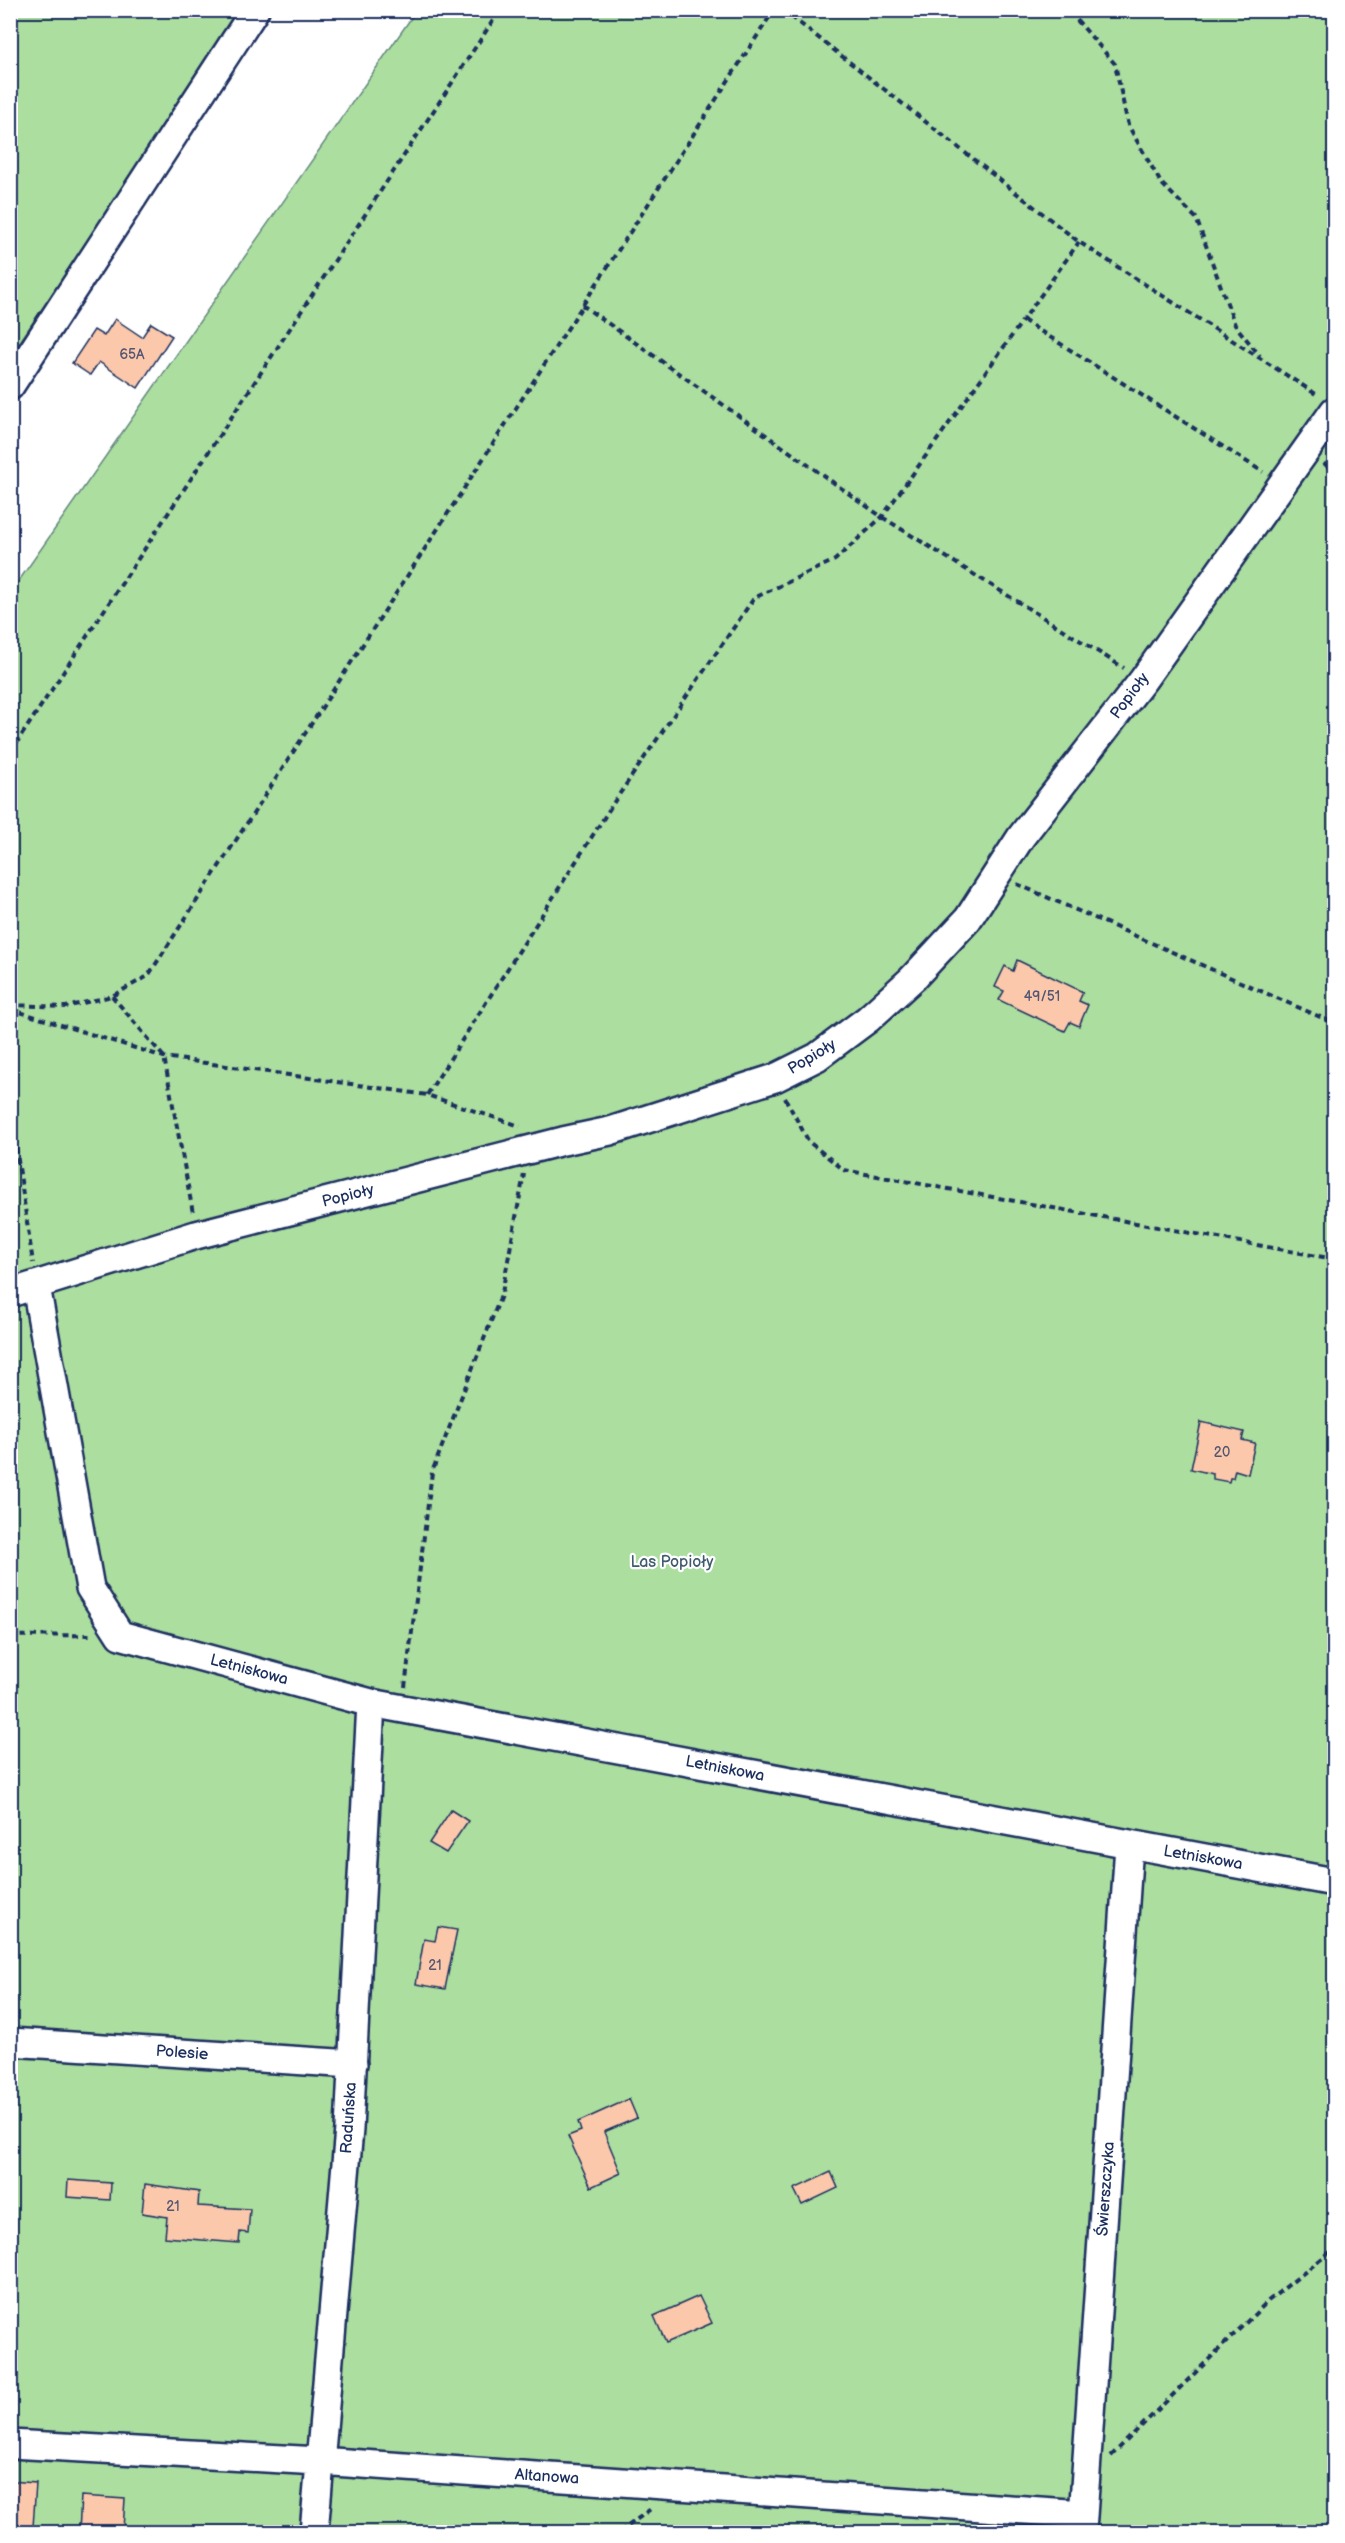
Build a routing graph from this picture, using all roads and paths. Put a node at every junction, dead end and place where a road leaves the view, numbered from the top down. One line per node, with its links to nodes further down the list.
1 (255, 10): 10 (street)
2 (500, 10): 15 (path)
3 (774, 10): 7 (path)
4 (783, 10): 6 (path)
5 (1075, 10): 9 (path)
6 (1079, 242): 8 (path); 9 (path)
7 (582, 305): 13 (path); 17 (path)
8 (1023, 320): 12 (path); 13 (path)
9 (1262, 359): 11 (path)
10 (10, 386)
11 (1335, 411): 12 (street, Popioły)
12 (1282, 484): 14 (street, Popioły)
13 (882, 518): 14 (path); 22 (path)
14 (1143, 680): 16 (street, Popioły)
15 (10, 753)
16 (997, 875): 19 (path); 21 (street, Popioły)
17 (112, 996): 18 (path); 20 (path)
18 (10, 1007): 20 (path)
19 (1335, 1023)
20 (164, 1057): 22 (path); 25 (path)
21 (775, 1078): 24 (street, Popioły); 26 (path)
22 (427, 1095): 24 (path)
23 (10, 1106): 27 (path)
24 (525, 1138): 25 (street, Popioły); 31 (path)
25 (196, 1235): 27 (street, Popioły)
26 (1335, 1259)
27 (23, 1289): 28 (street)
28 (120, 1635): 29 (path); 30 (street, Letniskowa)
29 (10, 1636)
30 (370, 1703): 31 (street, Letniskowa); 35 (street, Raduńska)
31 (403, 1709): 32 (street, Letniskowa)
32 (1129, 1845): 33 (street, Letniskowa); 39 (street, Świerszczyka)
33 (1335, 1882)
34 (10, 2042): 35 (street, Polesie)
35 (353, 2064): 38 (street, Raduńska)
36 (1335, 2249): 39 (path)
37 (10, 2444): 38 (street, Altanowa)
38 (319, 2461): 40 (street, Altanowa); 41 (street, Raduńska)
39 (1086, 2481): 40 (street, Świerszczyka)
40 (1082, 2523)
41 (314, 2532)

